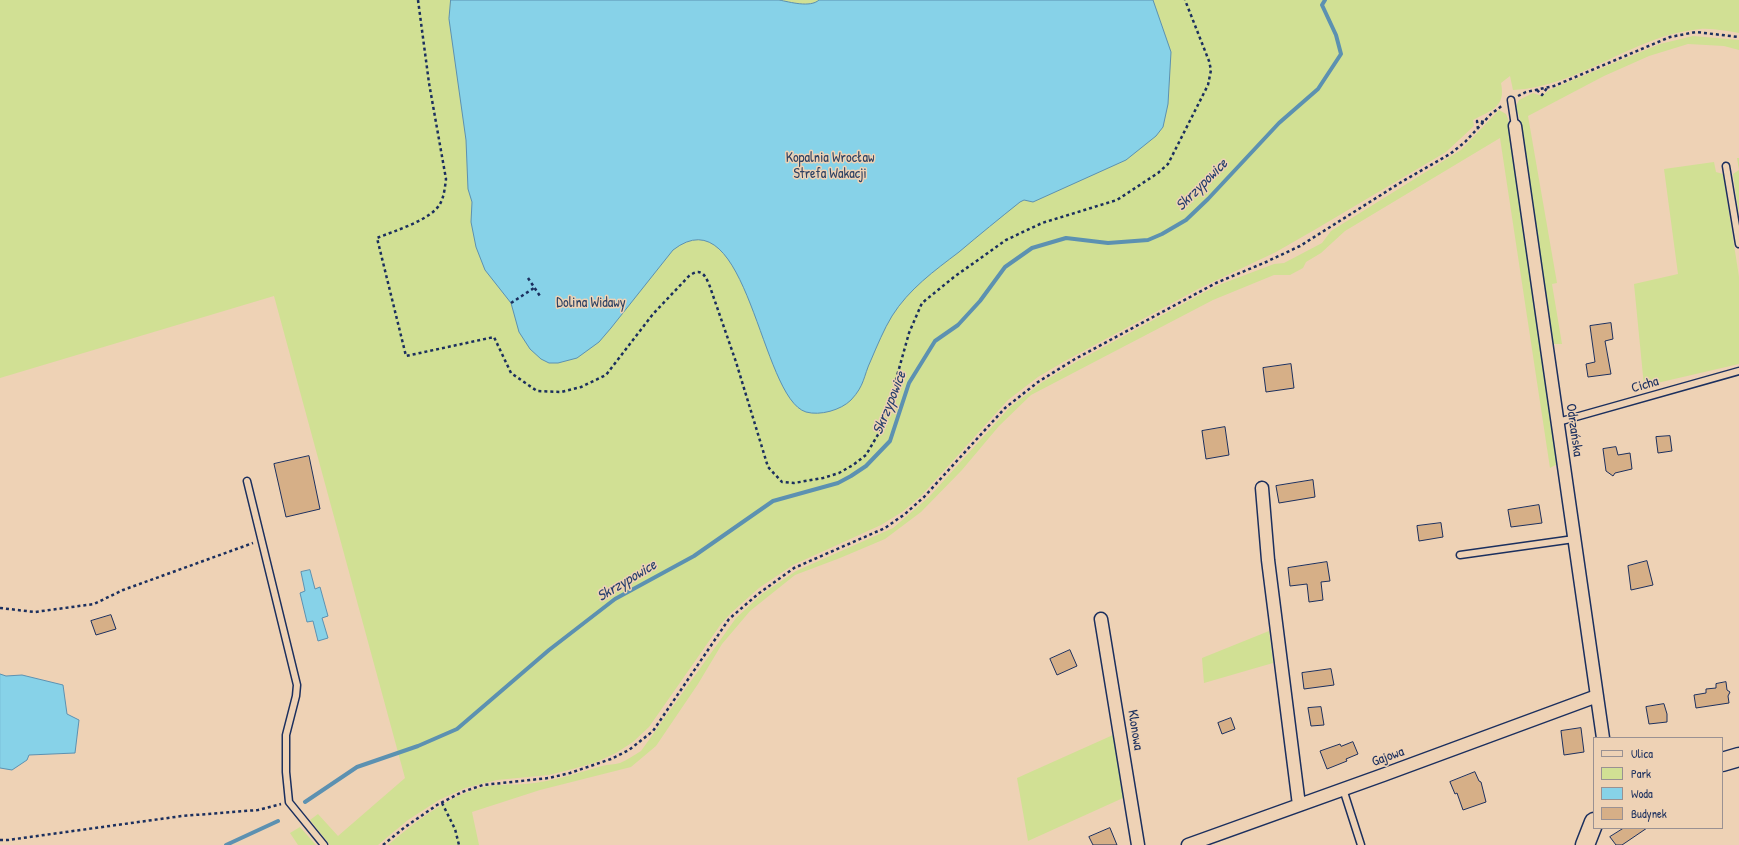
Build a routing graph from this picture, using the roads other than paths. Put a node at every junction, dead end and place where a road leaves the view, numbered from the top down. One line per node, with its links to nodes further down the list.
1 (1511, 100): 2 (lane)
2 (1514, 126): 6 (street, Odrzańska)
3 (1726, 166): 4 (lane)
4 (1739, 244)
5 (1739, 371): 6 (lane, Cicha)
6 (1558, 422): 9 (street, Odrzańska)
7 (247, 481): 19 (lane)
8 (1262, 488): 17 (street)
9 (1574, 539): 10 (lane); 12 (street, Odrzańska)
10 (1460, 555)
11 (1101, 619): 20 (street, Klonowa)
12 (1597, 696): 13 (street, Odrzańska); 16 (street, Gajowa)
13 (1603, 737)
14 (1739, 757): 15 (street)
15 (1723, 762)
16 (1343, 789): 17 (street, Gajowa); 22 (lane)
17 (1299, 805): 21 (street, Gajowa)
18 (1593, 825): 23 (street)
19 (324, 845)
20 (1138, 845)
21 (1188, 845)
22 (1361, 845)
23 (1585, 845)

